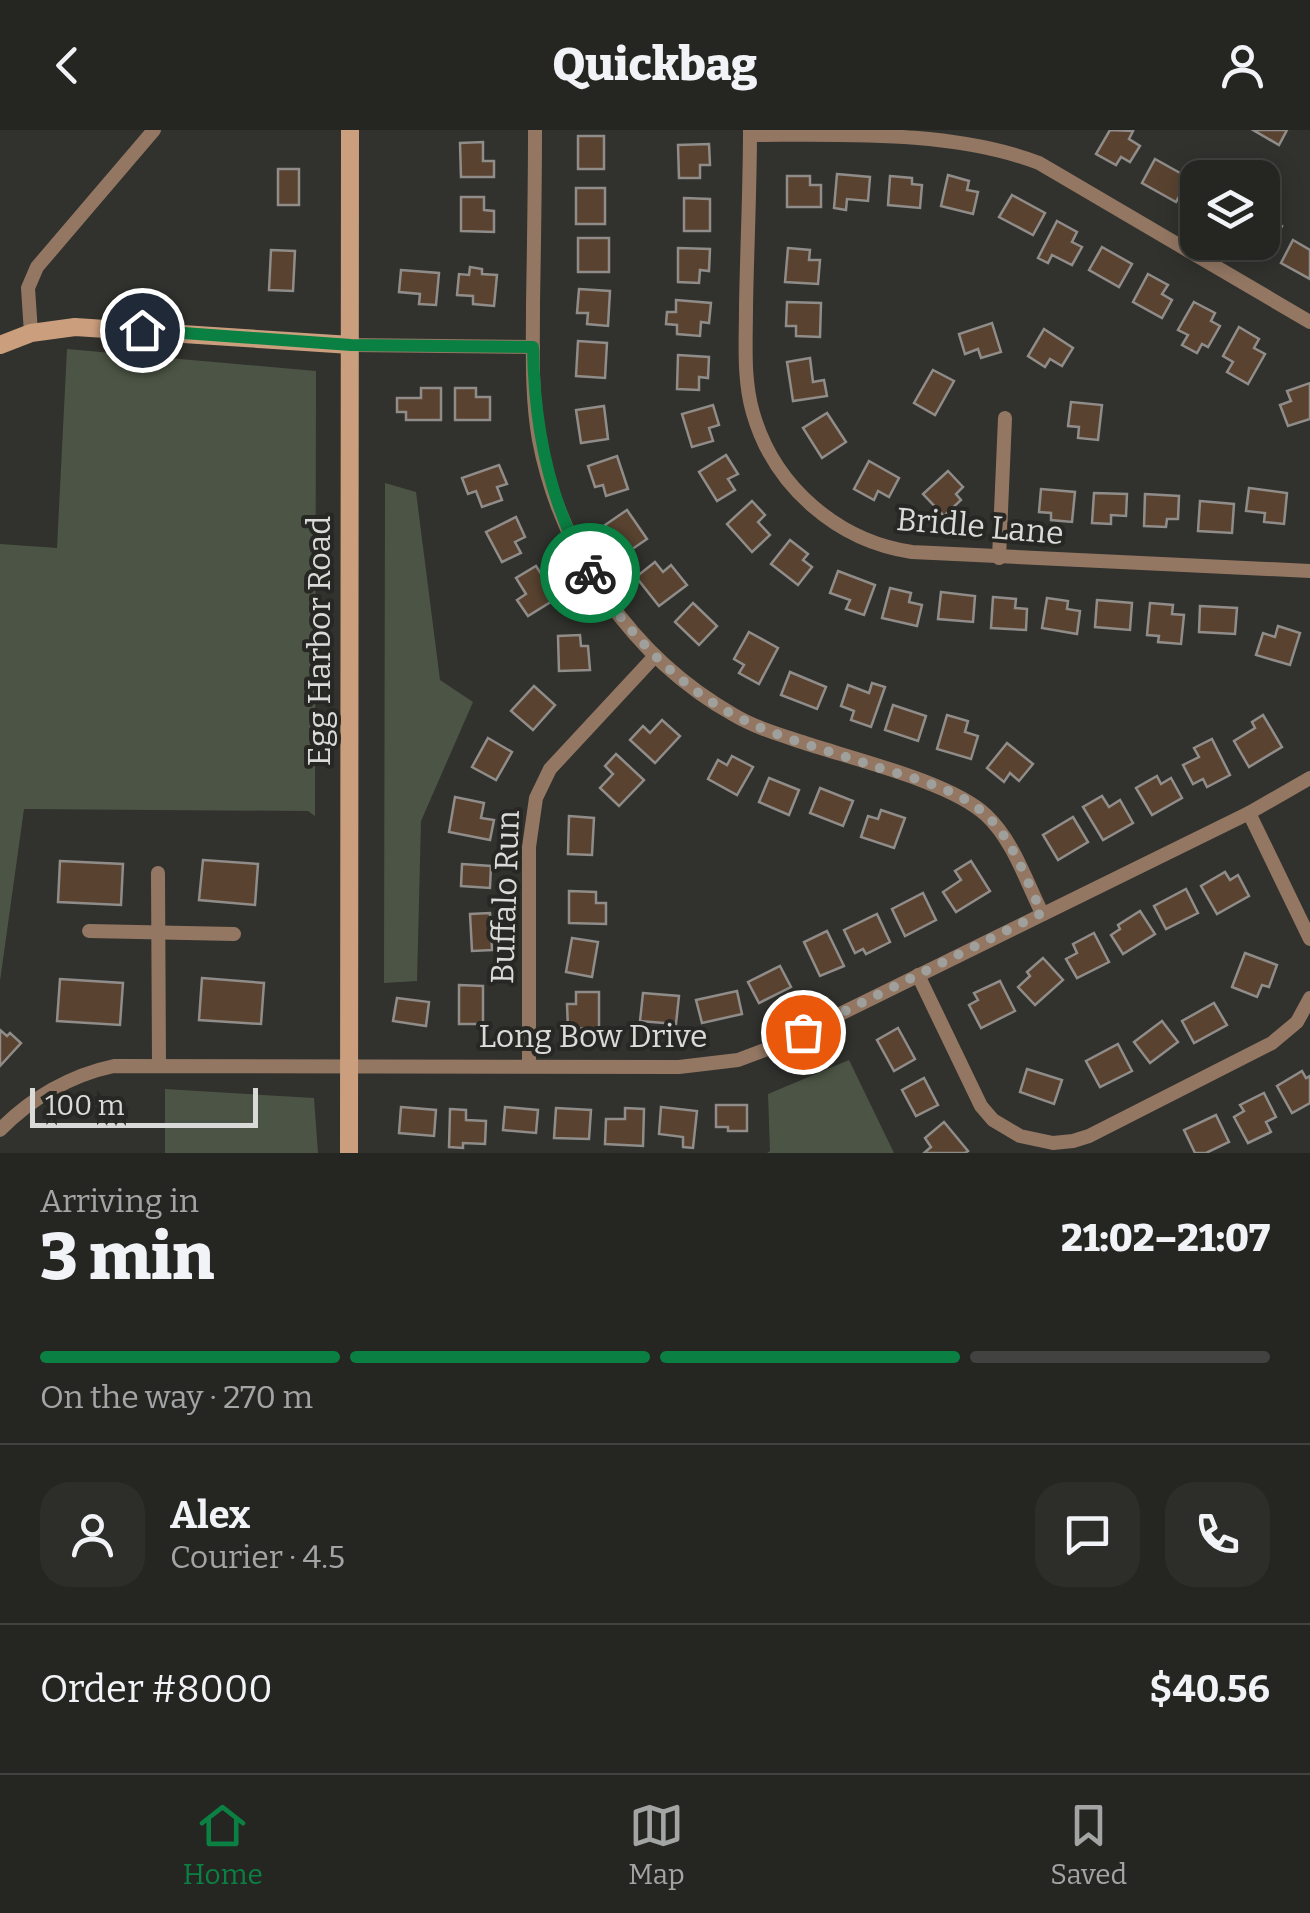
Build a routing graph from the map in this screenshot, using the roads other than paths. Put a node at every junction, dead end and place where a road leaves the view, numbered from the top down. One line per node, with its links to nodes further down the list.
1 (154, 130): 6 (street)
2 (350, 130): 8 (main road, Egg Harbor Road)
3 (535, 130): 9 (street)
4 (750, 132): 5 (street); 11 (street, Bridle Lane)
5 (1310, 322)
6 (32, 332): 7 (main road); 8 (main road)
7 (0, 344)
8 (351, 345): 9 (street); 25 (main road, Egg Harbor Road)
9 (533, 347): 13 (street)
10 (1005, 418): 11 (street)
11 (998, 558): 12 (street, Bridle Lane)
12 (1310, 571)
13 (655, 656): 17 (street); 24 (street, Buffalo Run)
14 (1310, 778): 15 (street, Long Bow Drive)
15 (1249, 813): 17 (street, Long Bow Drive); 21 (street)
16 (158, 873): 19 (street)
17 (1042, 913): 22 (street, Long Bow Drive)
18 (89, 931): 19 (street)
19 (158, 933): 20 (street); 26 (street)
20 (234, 934)
21 (1310, 939)
22 (918, 975): 23 (street); 24 (street, Long Bow Drive)
23 (1310, 998)
24 (529, 1064): 25 (street, Long Bow Drive)
25 (350, 1065): 26 (street, Long Bow Drive); 28 (main road, Egg Harbor Road)
26 (159, 1066): 27 (street, Long Bow Drive)
27 (0, 1130)
28 (349, 1153)

